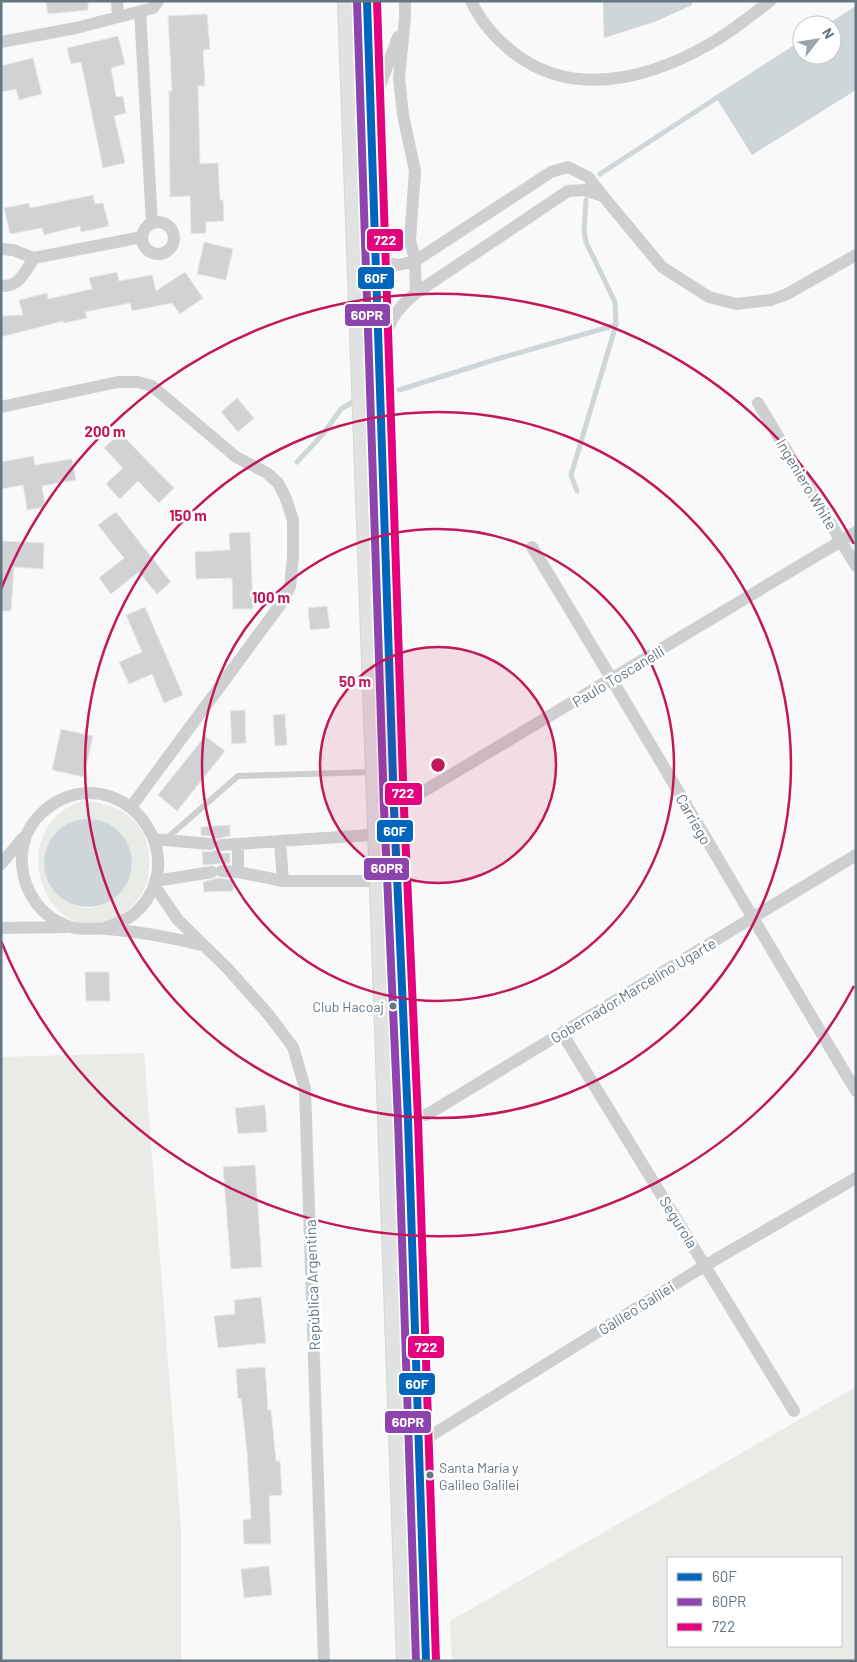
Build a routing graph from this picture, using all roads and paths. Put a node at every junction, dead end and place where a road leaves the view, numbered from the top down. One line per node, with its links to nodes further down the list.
1 (117, 1): 9 (street)
2 (158, 1): 8 (street)
3 (346, 1): 31 (main road)
4 (367, 1): 12 (main road)
5 (405, 1): 10 (street)
6 (471, 1): 7 (street)
7 (770, 1)
8 (140, 11): 9 (street); 14 (street)
9 (118, 17): 11 (street)
10 (405, 18): 12 (street); 20 (street)
11 (1, 42)
12 (370, 114): 19 (main road)
13 (603, 196): 17 (street); 20 (street); 22 (street)
14 (152, 223): 15 (street); 15 (street)
15 (142, 237): 18 (street)
16 (1, 249): 18 (street)
17 (856, 255)
18 (34, 258): 21 (street)
19 (376, 260): 20 (street); 23 (main road)
20 (415, 261): 22 (street)
21 (1, 286)
22 (416, 293): 23 (street)
23 (379, 352): 33 (main road)
24 (758, 403): 27 (street, Ingeniero White)
25 (1, 407): 32 (street)
26 (856, 532): 27 (street, Paulo Toscanelli)
27 (841, 541): 29 (street, Ingeniero White); 30 (street, Paulo Toscanelli)
28 (532, 547): 30 (street, Carriego)
29 (856, 566)
30 (613, 679): 33 (street, Paulo Toscanelli); 46 (street, Carriego)
31 (375, 772): 33 (main road); 36 (lane)
32 (132, 807): 34 (street); 36 (street)
33 (392, 823): 35 (main road); 44 (main road)
34 (26, 834): 40 (street); 47 (street)
35 (377, 834): 37 (street); 43 (main road)
36 (160, 839): 38 (street); 45 (street)
37 (280, 841): 38 (street); 42 (street)
38 (238, 845): 41 (street)
39 (856, 855): 46 (street, Gobernador Marcelino Ugarte)
40 (1, 864)
41 (238, 872): 42 (street); 45 (street)
42 (283, 881): 43 (street)
43 (378, 881): 44 (street); 59 (main road)
44 (402, 881): 53 (main road)
45 (155, 883): 49 (street); 50 (street, República Argentina)
46 (751, 918): 51 (street, Gobernador Marcelino Ugarte); 52 (street, Carriego)
47 (71, 927): 48 (street); 49 (street)
48 (1, 928)
49 (105, 928): 50 (street, República Argentina)
50 (204, 946): 58 (street, República Argentina)
51 (562, 1033): 53 (street, Gobernador Marcelino Ugarte); 55 (street, Segurola)
52 (856, 1091)
53 (408, 1120): 57 (main road)
54 (856, 1178): 55 (street, Galileo Galilei)
55 (706, 1265): 56 (street, Segurola); 57 (street, Galileo Galilei)
56 (794, 1411)
57 (418, 1443): 60 (main road)
58 (324, 1661)
59 (406, 1661)
60 (426, 1661)

